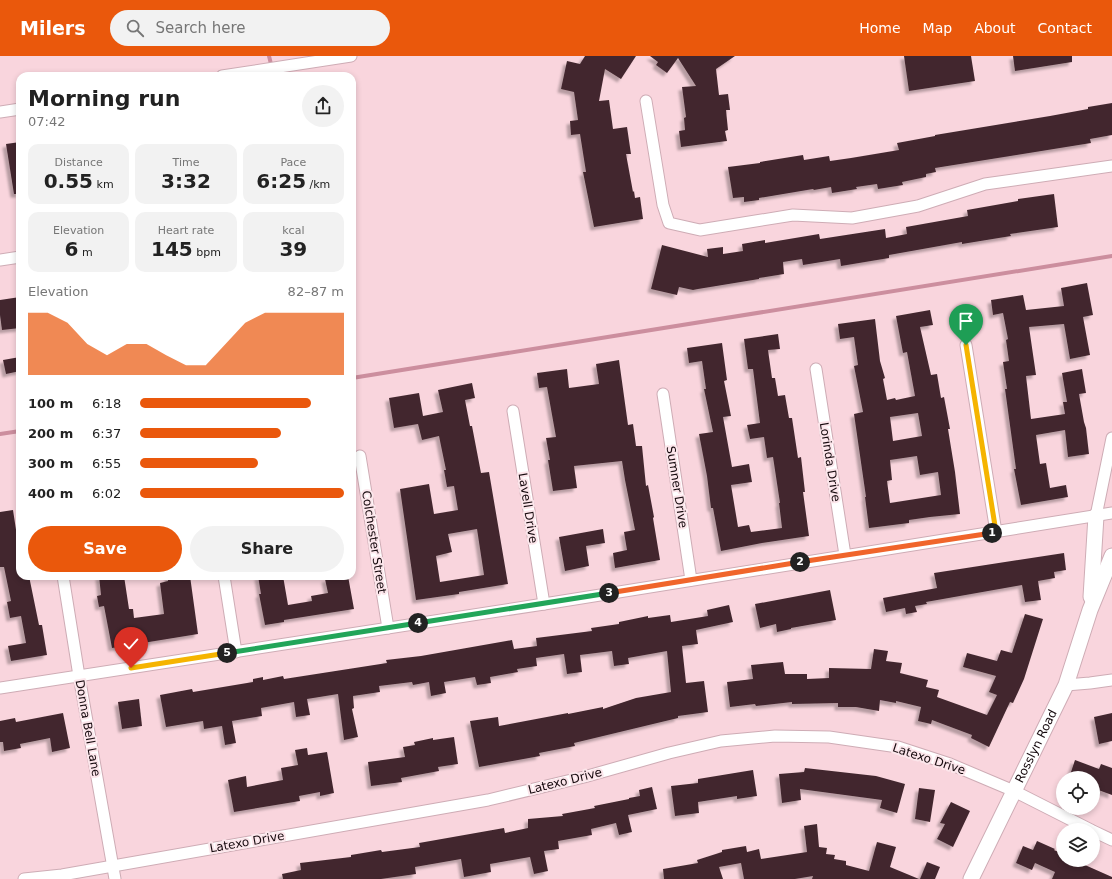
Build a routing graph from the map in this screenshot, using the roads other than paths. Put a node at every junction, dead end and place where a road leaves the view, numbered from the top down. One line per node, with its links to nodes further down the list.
1 (351, 56): 2 (street)
2 (248, 72)
3 (646, 101): 6 (street)
4 (16, 110): 5 (street)
5 (0, 112)
6 (1112, 166)
7 (16, 258): 8 (street)
8 (0, 260)
9 (966, 345): 17 (street)
10 (816, 369): 18 (street, Lorinda Drive)
11 (663, 394): 22 (street, Sumner Drive)
12 (513, 411): 23 (street, Lavell Drive)
13 (1112, 438): 16 (street, Rosslyn Road)
14 (360, 456): 25 (street, Colchester Street)
15 (1112, 513): 16 (street)
16 (1096, 516): 17 (street); 24 (street, Rosslyn Road)
17 (996, 532): 18 (street)
18 (845, 555): 22 (street)
19 (1112, 556): 24 (street, Rosslyn Road)
20 (64, 580): 27 (street, Donna Bell Lane)
21 (225, 580): 26 (street)
22 (692, 580): 23 (street)
23 (544, 604): 25 (street)
24 (1090, 610): 29 (street, Rosslyn Road)
25 (388, 628): 26 (street)
26 (236, 652): 27 (street)
27 (79, 676): 30 (street); 35 (street, Donna Bell Lane)
28 (1112, 680): 29 (street)
29 (1066, 685): 31 (street, Rosslyn Road)
30 (0, 688)
31 (1014, 791): 32 (street, Latexo Drive); 35 (street, Latexo Drive); 38 (street, Rosslyn Road)
32 (1078, 823)
33 (1100, 834): 34 (street, Latexo Drive)
34 (1112, 840)
35 (112, 866): 36 (street, Latexo Drive); 37 (street, Donna Bell Lane)
36 (24, 879)
37 (115, 879)
38 (971, 879)

